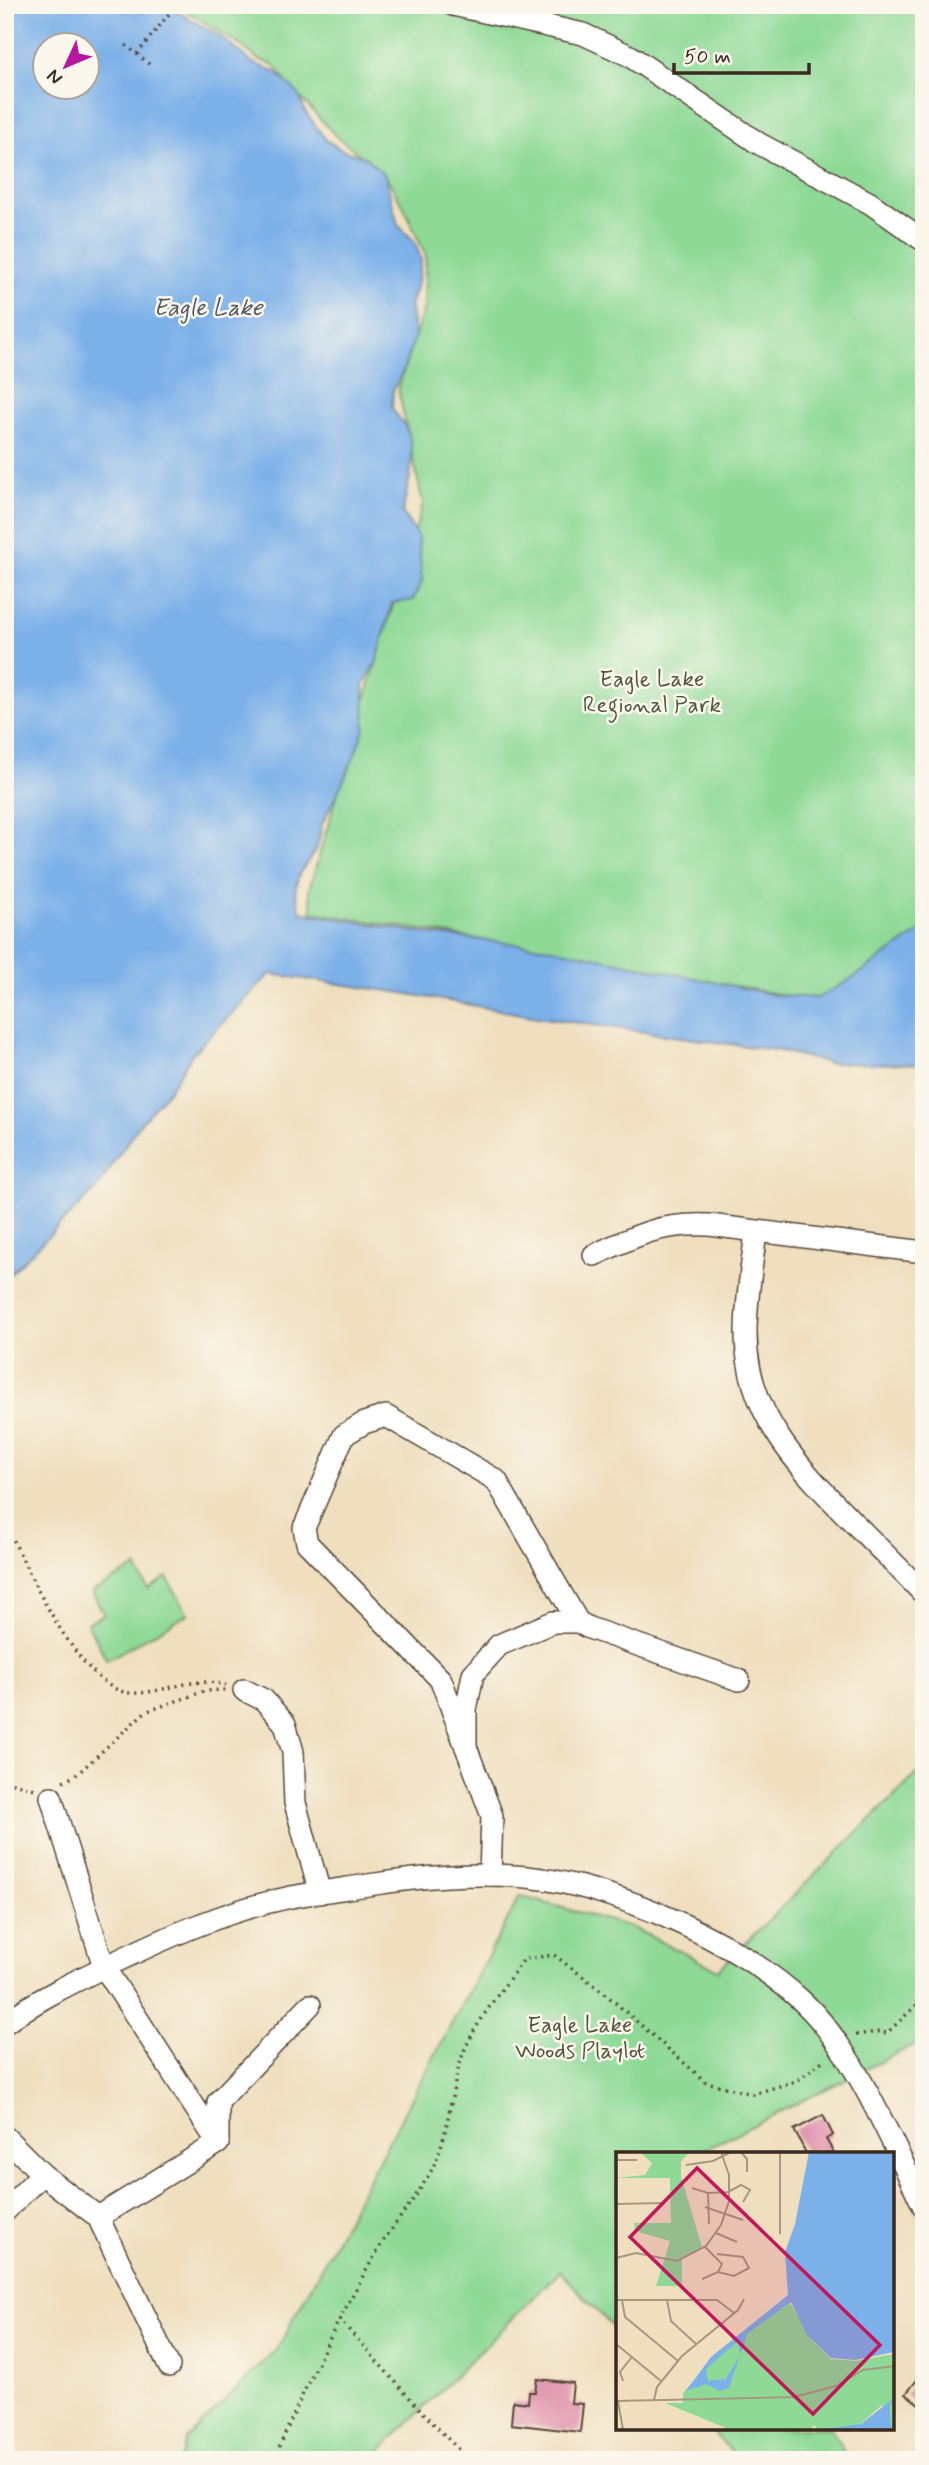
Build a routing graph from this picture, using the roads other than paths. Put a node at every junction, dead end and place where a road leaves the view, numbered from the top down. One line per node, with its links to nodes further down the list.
1 (453, 5): 2 (street)
2 (924, 241)
3 (756, 1232): 4 (street); 5 (street); 6 (street)
4 (924, 1252)
5 (594, 1255)
6 (924, 1594)
7 (578, 1622): 8 (street); 10 (street); 10 (street)
8 (739, 1680)
9 (244, 1690): 13 (street)
10 (466, 1747): 12 (street)
11 (49, 1792): 14 (street)
12 (490, 1875): 13 (street); 20 (street)
13 (320, 1893): 14 (street)
14 (104, 1967): 16 (street); 18 (street)
15 (310, 2005): 18 (street)
16 (5, 2023)
17 (5, 2137): 19 (street)
18 (218, 2143): 22 (street)
19 (42, 2174): 21 (street); 22 (street)
20 (924, 2207)
21 (5, 2211)
22 (98, 2217): 23 (street)
23 (169, 2366)

